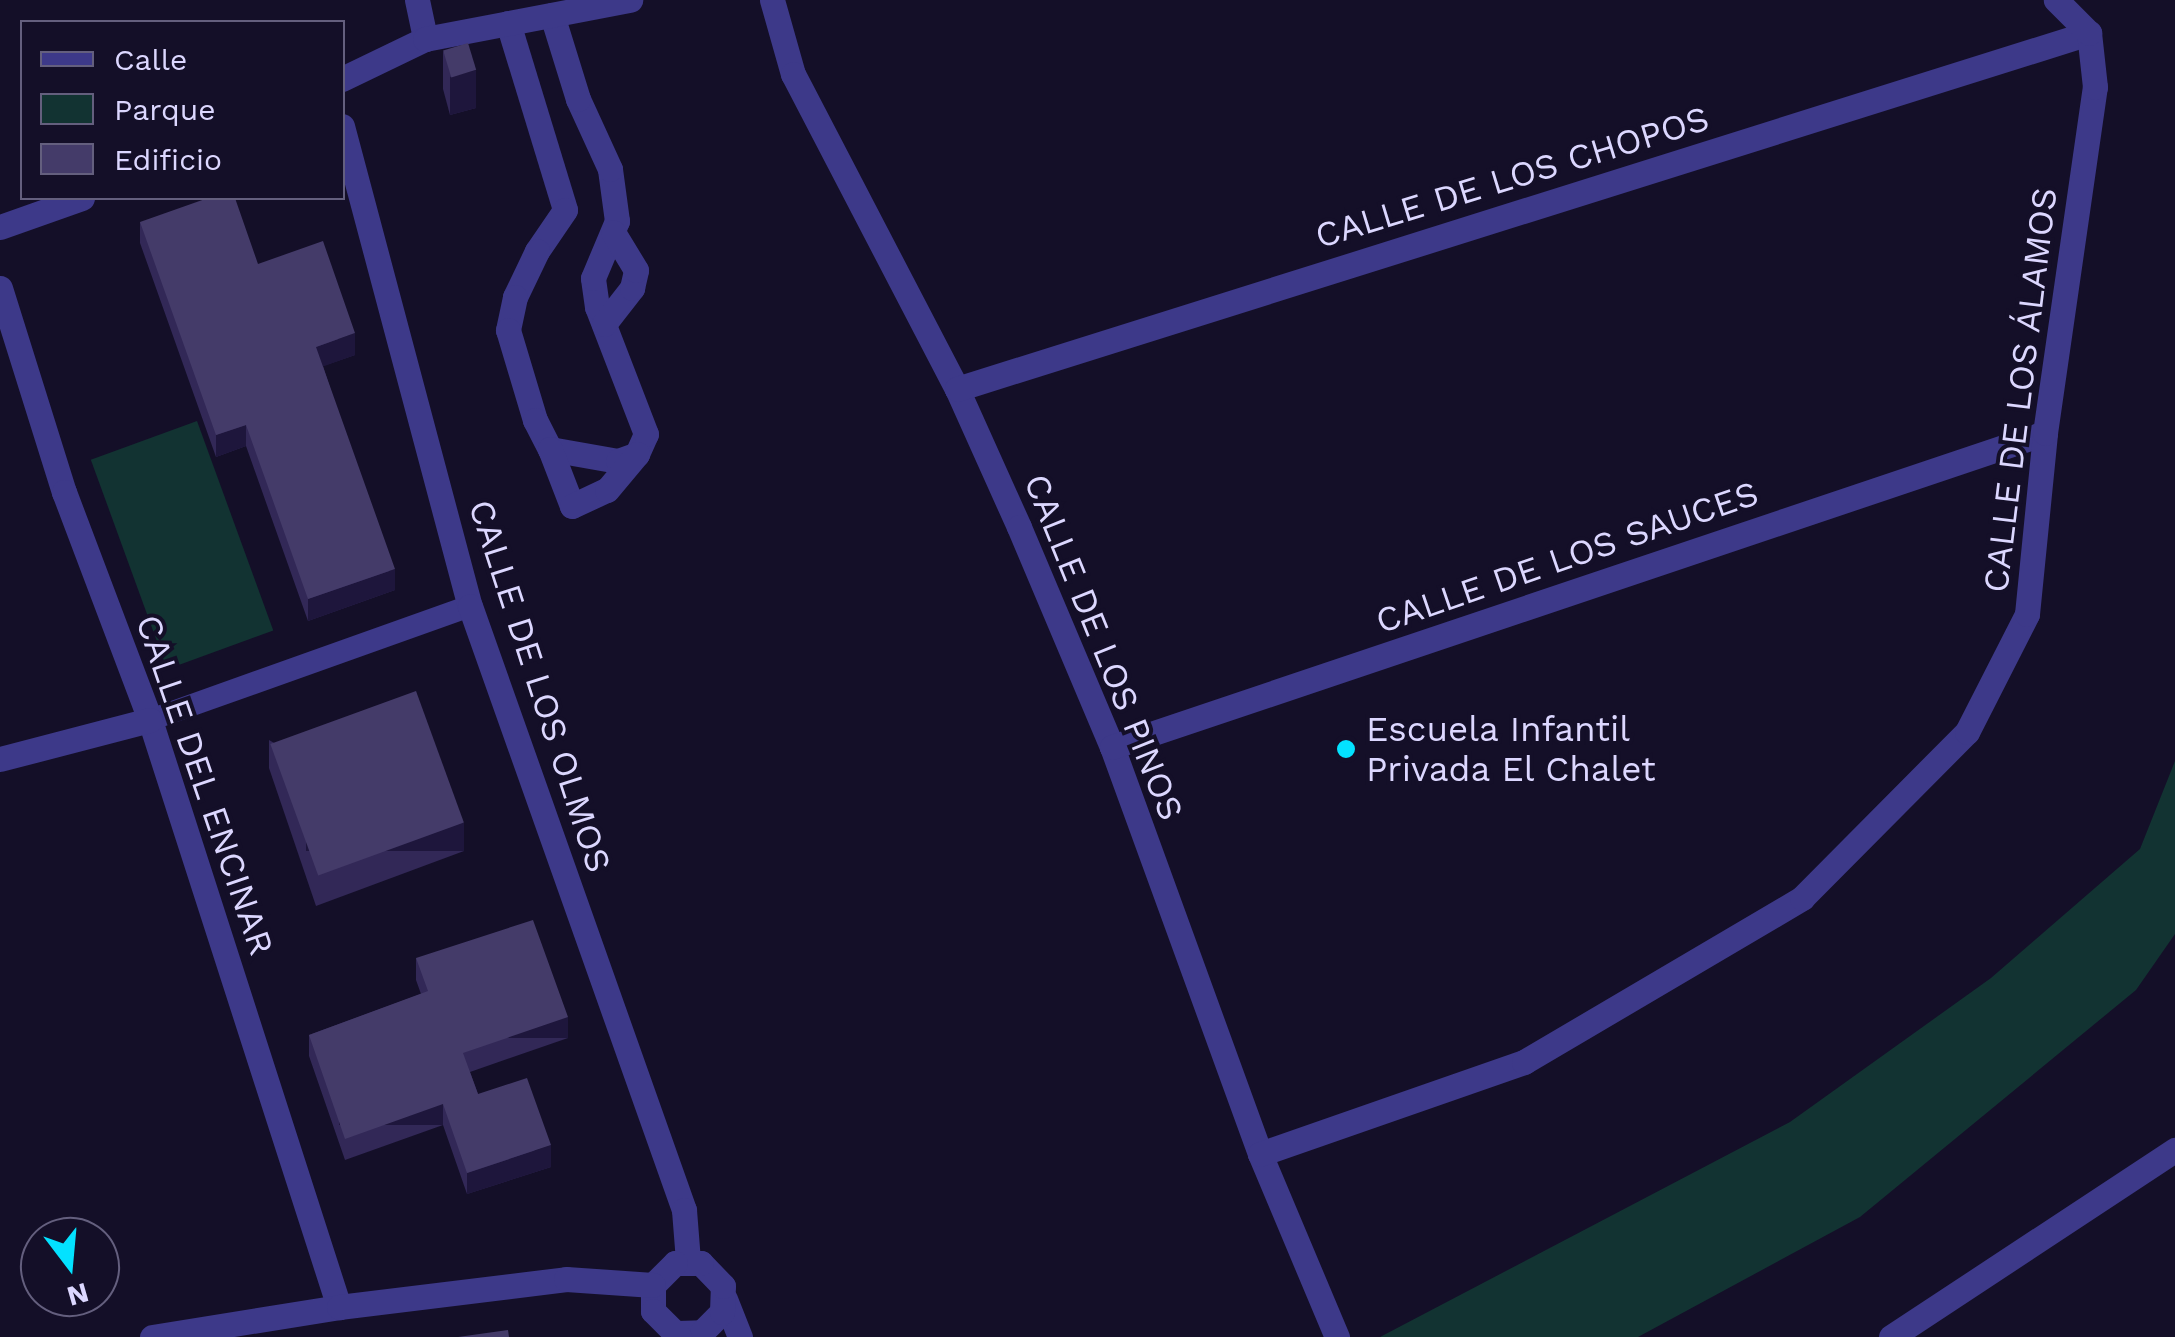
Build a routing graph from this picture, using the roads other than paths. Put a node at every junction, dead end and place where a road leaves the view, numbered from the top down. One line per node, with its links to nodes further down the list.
1 (417, 0): 8 (street)
2 (630, 0): 5 (street)
3 (772, 0): 16 (street, CALLE DE LOS PINOS)
4 (2056, 0): 7 (street)
5 (552, 15): 6 (street); 13 (street)
6 (508, 23): 8 (street); 18 (street)
7 (2089, 33): 16 (street, CALLE DE LOS CHOPOS); 17 (street, CALLE DE LOS ÁLAMOS)
8 (424, 39): 9 (street)
9 (345, 78)
10 (345, 137): 20 (street, CALLE DE LOS OLMOS)
11 (76, 200): 12 (street)
12 (0, 227)
13 (613, 232): 15 (street); 15 (street)
14 (0, 288): 21 (street, CALLE DEL ENCINAR)
15 (604, 324): 19 (street)
16 (958, 389): 22 (street, CALLE DE LOS PINOS)
17 (2045, 433): 22 (street, CALLE DE LOS SAUCES); 25 (street, CALLE DE LOS ÁLAMOS)
18 (550, 449): 19 (street); 19 (street)
19 (637, 454)
20 (470, 606): 21 (street); 26 (street, CALLE DE LOS OLMOS)
21 (150, 720): 23 (street); 29 (street, CALLE DEL ENCINAR)
22 (1112, 747): 25 (street, CALLE DE LOS PINOS)
23 (0, 759)
24 (2175, 1150): 34 (street)
25 (1260, 1154): 33 (street, CALLE DE LOS PINOS)
26 (688, 1261): 27 (street); 28 (street)
27 (653, 1285): 29 (street); 30 (street)
28 (725, 1299): 30 (street); 32 (street)
29 (339, 1307): 31 (street)
30 (678, 1335)
31 (152, 1337)
32 (740, 1337)
33 (1337, 1337)
34 (1891, 1337)

